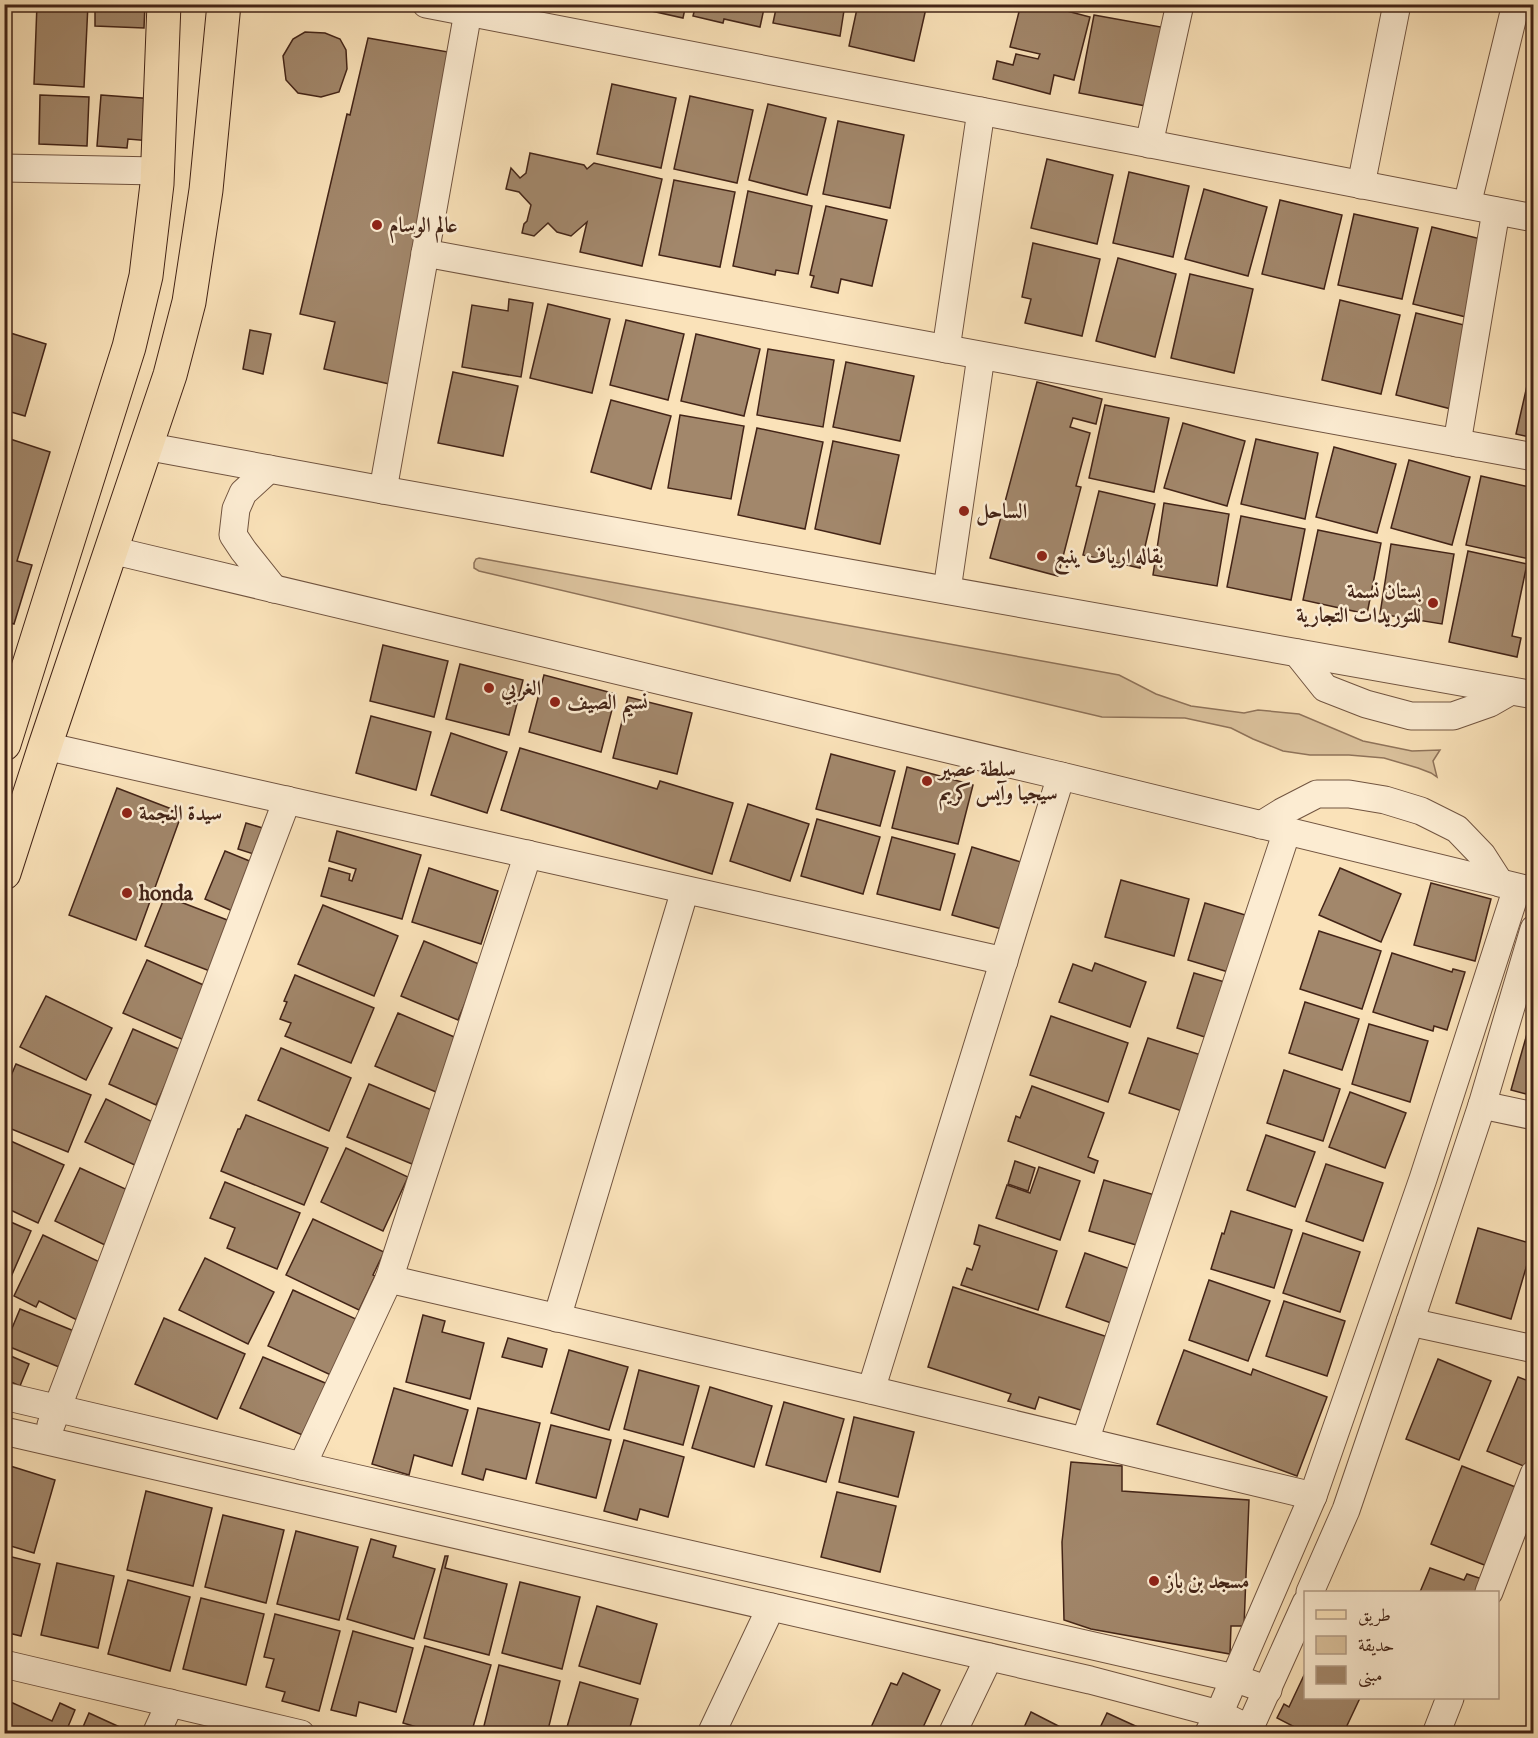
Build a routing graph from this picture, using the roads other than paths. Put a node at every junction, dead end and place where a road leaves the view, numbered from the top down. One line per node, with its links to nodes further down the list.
1 (164, 4): 11 (main road)
2 (224, 4): 20 (main road)
3 (426, 4): 7 (street)
4 (1180, 4): 9 (street)
5 (1397, 4): 12 (street)
6 (1516, 4): 13 (street)
7 (468, 12): 8 (street); 16 (street)
8 (981, 111): 9 (street); 17 (street)
9 (1149, 144): 12 (street)
10 (4, 168): 11 (street)
11 (158, 171): 29 (main road)
12 (1361, 185): 13 (street)
13 (1467, 205): 14 (street)
14 (1496, 211): 15 (street); 19 (street)
15 (1533, 218)
16 (425, 253): 17 (street); 23 (street)
17 (946, 349): 18 (street)
18 (981, 356): 19 (street); 26 (street)
19 (1457, 444): 21 (street)
20 (145, 446): 22 (street); 24 (main road)
21 (1533, 458)
22 (269, 469): 23 (street); 25 (street)
23 (383, 490): 26 (street)
24 (111, 550): 25 (street); 30 (main road)
25 (274, 589): 31 (street)
26 (947, 590): 27 (street)
27 (1297, 653): 28 (street); 28 (street)
28 (1522, 693)
29 (4, 744)
30 (45, 746): 32 (street); 36 (main road)
31 (1061, 776): 33 (street); 40 (street)
32 (287, 800): 35 (street); 49 (street)
33 (1262, 825): 34 (street); 37 (street)
34 (1287, 831): 37 (street); 52 (street)
35 (528, 854): 38 (street); 43 (street)
36 (4, 873)
37 (1517, 888): 55 (street)
38 (685, 890): 40 (street); 44 (street)
39 (1533, 929): 41 (street)
40 (1004, 961): 47 (street)
41 (1482, 1105): 42 (street); 45 (street)
42 (1533, 1116)
43 (389, 1279): 44 (street); 53 (street)
44 (557, 1318): 47 (street)
45 (1410, 1322): 46 (street); 57 (street)
46 (1533, 1349)
47 (871, 1390): 52 (street)
48 (4, 1396): 49 (street)
49 (56, 1408): 51 (street); 53 (street)
50 (4, 1431): 51 (street)
51 (46, 1440): 60 (street)
52 (1084, 1441): 55 (street)
53 (302, 1466): 63 (street)
54 (1533, 1474): 56 (street)
55 (1313, 1496): 63 (street)
56 (1525, 1523): 58 (street)
57 (1311, 1591)
58 (1490, 1591)
59 (1304, 1605): 64 (street)
60 (771, 1607): 61 (street); 71 (street)
61 (989, 1657): 67 (street); 72 (street)
62 (4, 1664): 66 (street)
63 (1234, 1678): 64 (street); 67 (street)
64 (1268, 1690): 68 (street)
65 (1450, 1699): 73 (street)
66 (170, 1703): 69 (street); 70 (street)
67 (1214, 1724): 68 (street)
68 (1248, 1731)
69 (156, 1734)
70 (301, 1734)
71 (711, 1734)
72 (952, 1734)
73 (1436, 1734)

